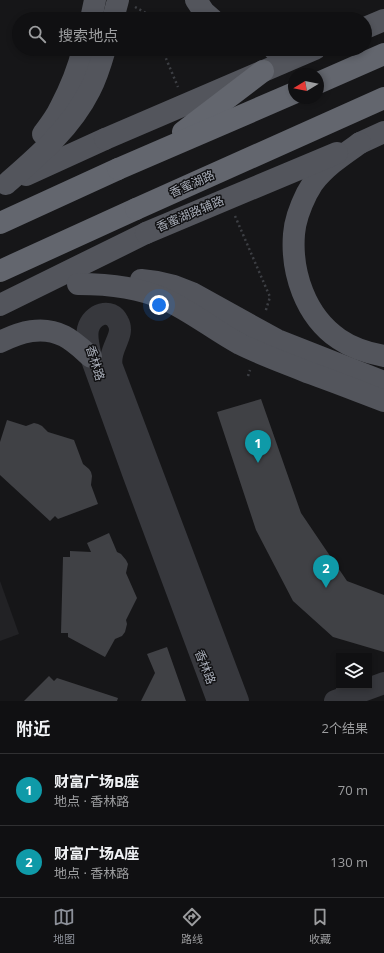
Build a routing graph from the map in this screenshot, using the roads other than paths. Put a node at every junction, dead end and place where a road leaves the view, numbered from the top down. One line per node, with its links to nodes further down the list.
1 (95, 0): 4 (main road)
2 (118, 0): 5 (main road)
3 (196, 0): 6 (main road)
4 (92, 12)
5 (115, 12)
6 (204, 12)
7 (384, 20): 8 (main road)
8 (372, 25)
9 (384, 54): 14 (highway)
10 (81, 56): 20 (main road)
11 (103, 56): 20 (main road)
12 (298, 56): 13 (main road, bridge)
13 (263, 71): 19 (highway, bridge); 20 (main road, bridge)
14 (324, 79)
15 (288, 96): 19 (highway, bridge)
16 (384, 98): 22 (highway, 香蜜湖路, bridge)
17 (384, 132): 18 (main road, 香蜜湖路辅路)
18 (360, 143): 24 (main road, 香蜜湖路辅路, bridge); 26 (main road, bridge)
19 (156, 153): 21 (highway, bridge)
20 (2, 182)
21 (0, 223)
22 (0, 271)
23 (78, 284): 24 (main road); 28 (main road, bridge); 29 (main road, bridge)
24 (0, 305)
25 (0, 342): 27 (main road)
26 (384, 356)
27 (91, 357): 31 (street, 香林路); 32 (street, 香林路)
28 (384, 382)
29 (384, 401)
30 (384, 683): 33 (street)
31 (218, 701)
32 (238, 701)
33 (335, 701)

